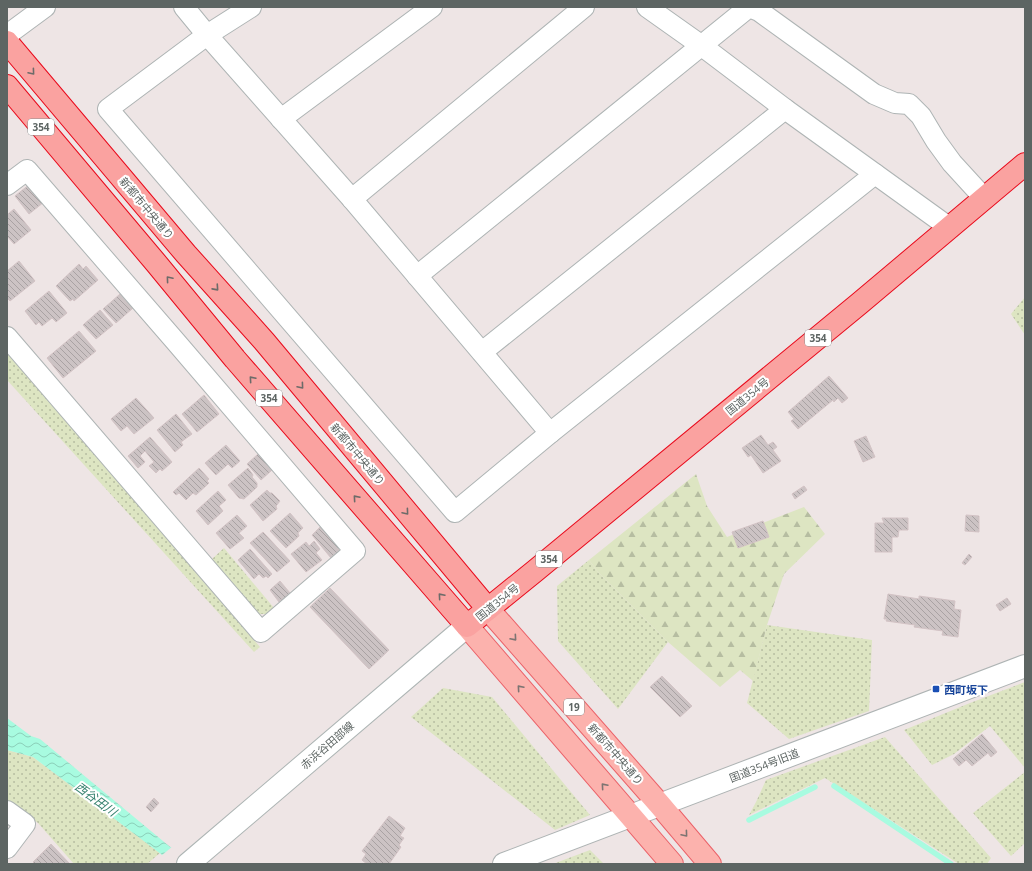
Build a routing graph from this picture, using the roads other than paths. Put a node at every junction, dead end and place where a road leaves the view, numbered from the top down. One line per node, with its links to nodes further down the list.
1 (45, 7): 8 (street)
2 (184, 7): 9 (street)
3 (252, 7): 9 (street)
4 (432, 7): 14 (street)
5 (584, 7): 19 (street)
6 (647, 7): 11 (street)
7 (749, 7): 11 (street); 18 (street)
8 (7, 35)
9 (208, 35): 14 (street); 24 (street)
10 (7, 42): 25 (highway, 新都市中央通り / 354, one-way to 25)
11 (702, 46): 13 (street); 21 (street)
12 (7, 86): 26 (highway, 354, one-way to 12)
13 (785, 109): 16 (street); 23 (street)
14 (281, 119): 19 (street)
15 (1025, 164): 18 (highway, 国道354号 / 354)
16 (875, 174): 20 (street); 24 (street)
17 (7, 185): 22 (street)
18 (984, 198): 20 (highway, 国道354号 / 354)
19 (352, 199): 21 (street)
20 (950, 228): 25 (highway, 国道354号 / 354)
21 (417, 276): 23 (street)
22 (7, 337)
23 (482, 352): 24 (street)
24 (550, 434)
25 (488, 609): 26 (highway, 国道354号 / 354); 28 (main road, 新都市中央通り / 19, one-way to 28)
26 (467, 626): 30 (main road, 19, one-way to 26); 32 (street, 赤浜谷田部線 / 354)
27 (1025, 666): 28 (street, 国道354号旧道)
28 (660, 805): 30 (street, 国道354号旧道); 35 (main road, 新都市中央通り / 19, one-way to 35)
29 (7, 811): 31 (street)
30 (630, 816): 33 (street, 国道354号旧道); 34 (main road, 19)
31 (7, 848)
32 (188, 864)
33 (504, 864)
34 (672, 864)
35 (710, 864)

